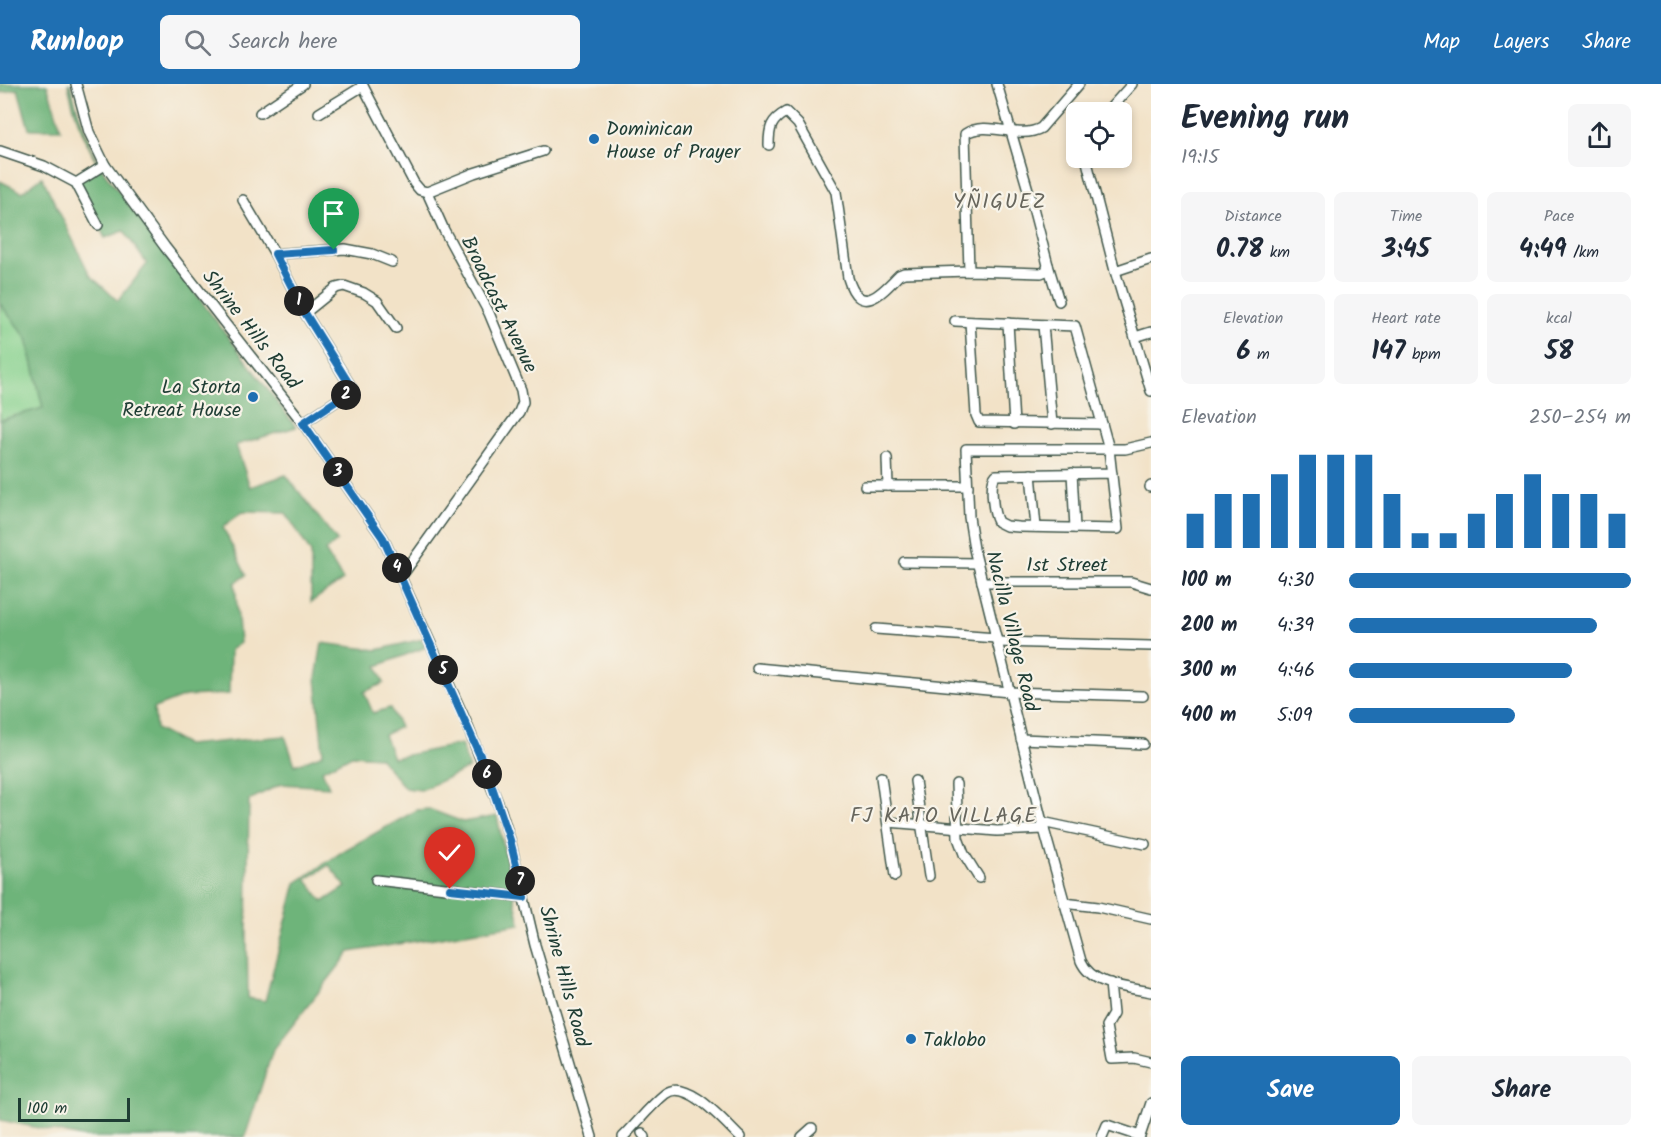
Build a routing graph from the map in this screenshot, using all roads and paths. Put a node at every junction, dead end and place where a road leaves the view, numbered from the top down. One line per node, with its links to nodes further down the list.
1 (76, 84): 14 (street, Shrine Hills Road)
2 (303, 84): 8 (street)
3 (997, 84): 10 (street)
4 (1079, 84): 10 (street)
5 (1132, 84): 7 (street)
6 (362, 85): 9 (street); 17 (street)
7 (1116, 102)
8 (260, 113)
9 (319, 113)
10 (1011, 131): 23 (street); 24 (street)
11 (769, 145): 24 (street)
12 (0, 151): 16 (street)
13 (543, 151): 17 (street)
14 (105, 165): 16 (street); 36 (street, Shrine Hills Road)
15 (1089, 168): 25 (street)
16 (76, 183): 19 (street)
17 (428, 192): 53 (street, Broadcast Avenue)
18 (243, 200): 20 (street)
19 (98, 225)
20 (275, 254): 22 (street); 27 (street)
21 (1151, 259): 25 (street)
22 (392, 262)
23 (1048, 265): 24 (street); 26 (street)
24 (969, 271)
25 (1115, 272): 34 (street)
26 (1059, 301)
27 (305, 313): 32 (street); 36 (street)
28 (955, 321): 29 (street)
29 (970, 322): 30 (street); 37 (street)
30 (1008, 323): 31 (street); 37 (street)
31 (1043, 325): 38 (street); 39 (street)
32 (396, 328)
33 (1151, 332): 34 (street)
34 (1135, 337): 35 (street)
35 (1151, 391)
36 (303, 423): 53 (street, Shrine Hills Road)
37 (1014, 423): 38 (street)
38 (1052, 424): 39 (street)
39 (1102, 424): 41 (street)
40 (1151, 442): 41 (street, Nacilla Village Road)
41 (1108, 449): 44 (street); 48 (street, Nacilla Village Road)
42 (887, 458): 47 (street)
43 (1072, 473): 44 (street); 45 (street); 50 (street)
44 (1112, 473): 50 (street)
45 (1031, 474): 49 (street); 49 (street)
46 (865, 486): 47 (street)
47 (888, 486): 48 (street)
48 (968, 486): 52 (street, Nacilla Village Road)
49 (1036, 528): 50 (street)
50 (1075, 528)
51 (904, 562): 52 (street)
52 (977, 563): 54 (street, Nacilla Village Road)
53 (401, 577): 76 (street, Shrine Hills Road)
54 (982, 582): 55 (street, 1st Street); 57 (street, Nacilla Village Road)
55 (1151, 588)
56 (876, 629): 57 (street)
57 (996, 640): 58 (street); 60 (street, Nacilla Village Road)
58 (1151, 646)
59 (757, 668): 60 (street)
60 (1009, 692): 61 (street); 62 (street, Nacilla Village Road)
61 (1143, 696)
62 (1021, 738): 63 (street); 69 (street, Nacilla Village Road)
63 (1143, 744)
64 (881, 777): 67 (street)
65 (915, 781): 68 (street)
66 (956, 784): 70 (street)
67 (888, 822): 68 (street); 72 (street)
68 (922, 825): 70 (street); 73 (street)
69 (1043, 825): 70 (street); 71 (street); 77 (street, Nacilla Village Road)
70 (957, 828): 74 (street)
71 (1145, 844)
72 (895, 876)
73 (929, 876)
74 (979, 878)
75 (376, 880): 76 (street)
76 (524, 897): 85 (street, Shrine Hills Road)
77 (1064, 903): 78 (street); 79 (street, Nacilla Village Road)
78 (1151, 919)
79 (1110, 983): 80 (street, Nacilla Village Road); 81 (street)
80 (1151, 992)
81 (1151, 1062)
82 (1151, 1102): 84 (street)
83 (812, 1128): 88 (street)
84 (1139, 1136): 89 (street)
85 (592, 1137)
86 (623, 1137): 87 (street)
87 (740, 1137)
88 (802, 1137)
89 (1102, 1137)

